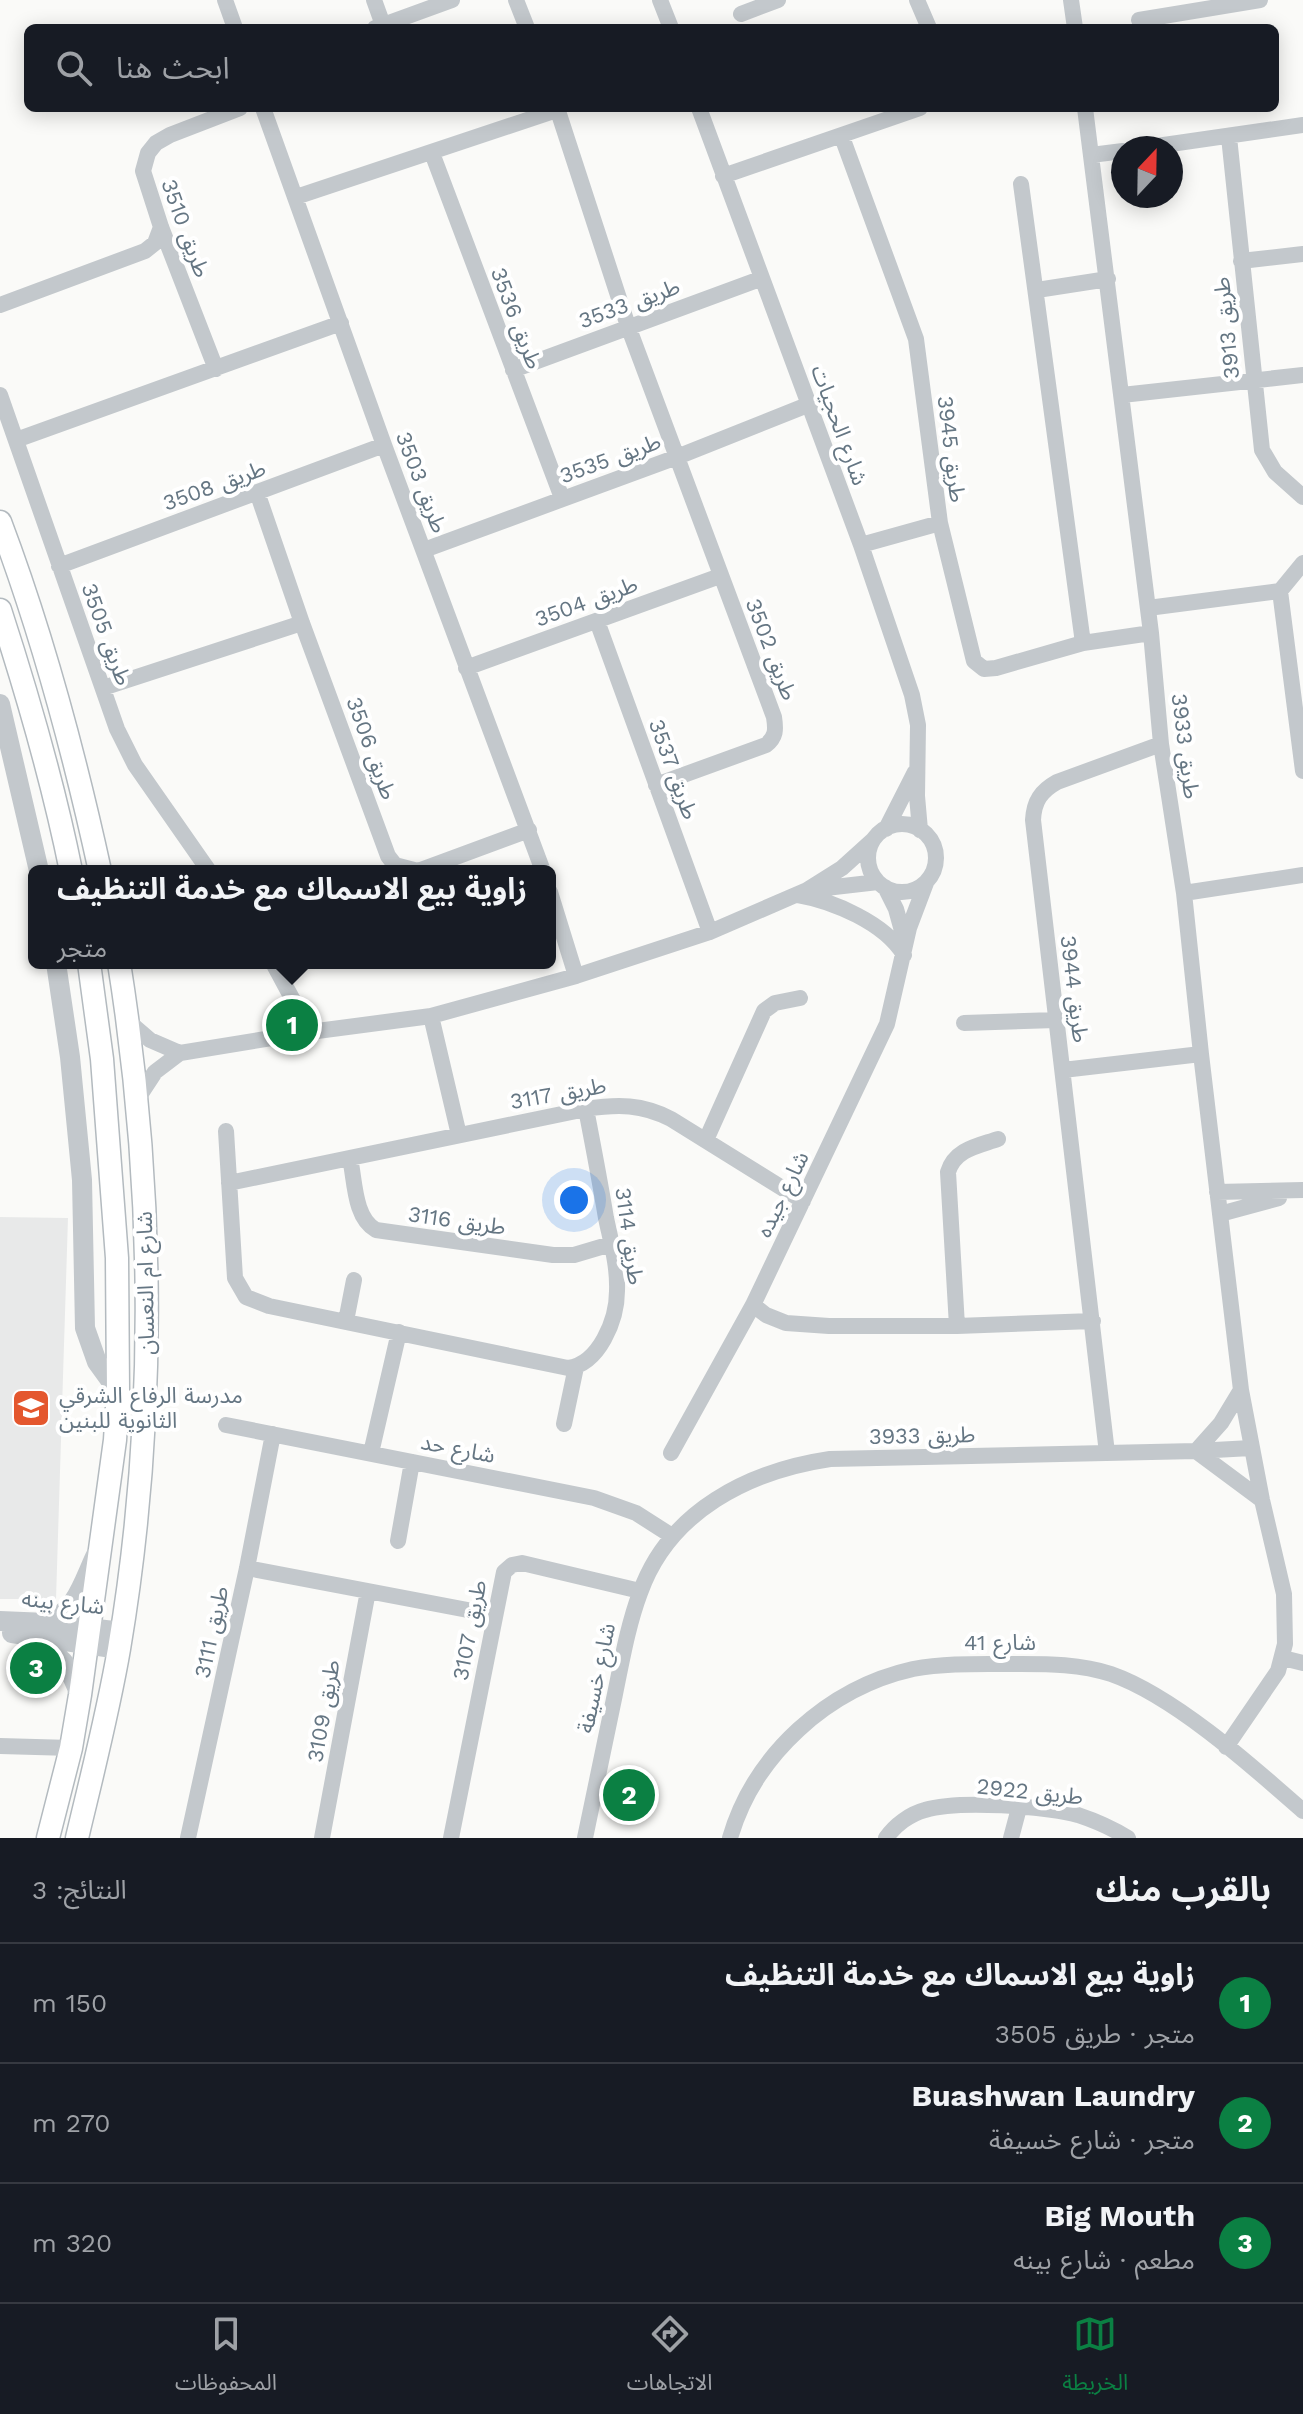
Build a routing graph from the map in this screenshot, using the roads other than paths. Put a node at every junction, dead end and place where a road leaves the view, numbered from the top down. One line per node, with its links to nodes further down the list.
1 (225, 0): 13 (street)
2 (374, 0): 14 (street)
3 (452, 0): 15 (street)
4 (516, 0): 16 (street)
5 (660, 0): 17 (street)
6 (778, 0): 11 (street)
7 (917, 0): 18 (street)
8 (1071, 0): 19 (street)
9 (1260, 0): 10 (street)
10 (1197, 5): 12 (street)
11 (741, 14)
12 (1139, 20)
13 (234, 24)
14 (379, 24)
15 (385, 24)
16 (525, 24)
17 (669, 24)
18 (927, 24)
19 (1074, 24)
20 (230, 112): 37 (street, طريق 3510)
21 (264, 112): 36 (street, طريق 3503)
22 (548, 112): 32 (street)
23 (558, 112): 45 (street)
24 (700, 112): 34 (street, شارع الحجيات)
25 (909, 112): 28 (street)
26 (1086, 112): 33 (street, طريق 3933)
27 (1303, 125): 29 (street)
28 (842, 137): 34 (street); 60 (street, طريق 3945)
29 (1229, 137): 30 (street); 39 (street, طريق 3913)
30 (1183, 143)
31 (1111, 152): 33 (street)
32 (432, 153): 36 (street); 47 (street, طريق 3536)
33 (1091, 155): 41 (street, طريق 3933)
34 (723, 176): 40 (street, شارع الحجيات)
35 (1021, 184): 42 (street)
36 (296, 197): 44 (street, طريق 3503)
37 (161, 227): 43 (street); 46 (street, طريق 3510)
38 (1303, 254): 39 (street)
39 (1241, 261): 49 (street, طريق 3913)
40 (760, 279): 45 (street, طريق 3533); 52 (street, شارع الحجيات)
41 (1108, 279): 42 (street); 51 (street, طريق 3933)
42 (1037, 290): 72 (street)
43 (0, 305)
44 (341, 323): 46 (street); 54 (street, طريق 3503)
45 (628, 326): 47 (street, طريق 3533); 55 (street)
46 (216, 369): 53 (street)
47 (513, 370): 58 (street, طريق 3536)
48 (1303, 375): 49 (street)
49 (1253, 379): 51 (street); 57 (street, طريق 3913)
50 (0, 395): 53 (street, طريق 3505)
51 (1122, 395): 67 (street, طريق 3933)
52 (810, 404): 55 (street, طريق 3535); 61 (street, شارع الحجيات)
53 (16, 440): 64 (street, طريق 3505)
54 (384, 445): 56 (street, طريق 3508); 62 (street, طريق 3503)
55 (677, 457): 58 (street, طريق 3535); 65 (street, طريق 3502)
56 (257, 492): 64 (street, طريق 3508); 70 (street, طريق 3506)
57 (1303, 497)
58 (562, 498): 62 (street, طريق 3535)
59 (0, 522): 87 (main road)
60 (940, 523): 61 (street); 72 (street, طريق 3945)
61 (861, 545): 78 (street, شارع الحجيات)
62 (424, 550): 73 (street, طريق 3503)
63 (1303, 563): 66 (street)
64 (59, 566): 74 (street, طريق 3505)
65 (720, 576): 69 (street, طريق 3504); 80 (street, طريق 3502)
66 (1280, 591): 67 (street); 76 (street)
67 (1148, 608): 71 (street, طريق 3933)
68 (0, 610): 86 (main road)
69 (597, 621): 73 (street, طريق 3504); 80 (street, طريق 3537)
70 (302, 623): 74 (street); 89 (street, طريق 3506)
71 (1151, 633): 72 (street, طريق 3945); 77 (street, طريق 3933)
72 (1083, 643)
73 (466, 668): 82 (street, طريق 3503)
74 (103, 688): 88 (street, طريق 3505)
75 (0, 704): 85 (street)
76 (1300, 736): 79 (street)
77 (1161, 744): 96 (street, طريق 3933); 107 (street, طريق 3944)
78 (918, 763): 81 (street, شارع الحجيات); 83 (street, شارع الحجيات)
79 (1303, 771)
80 (656, 785): 98 (street, طريق 3537)
81 (886, 829): 83 (street); 84 (street)
82 (529, 830): 90 (street, طريق 3506); 91 (street, طريق 3503)
83 (920, 830): 93 (street)
84 (873, 840): 94 (street); 95 (street)
85 (38, 865)
86 (70, 865)
87 (99, 865)
88 (205, 865)
89 (393, 865)
90 (434, 865)
91 (541, 865)
92 (1303, 875): 96 (street)
93 (926, 883): 94 (street); 99 (street, شارع جيده)
94 (882, 884): 95 (street); 99 (street, شارع جيده)
95 (802, 892): 98 (street); 99 (street)
96 (1184, 893): 112 (street, طريق 3933)
97 (556, 911): 104 (street)
98 (710, 932): 104 (street)
99 (905, 949): 124 (street, شارع جيده)
100 (57, 969): 135 (street)
101 (90, 969): 135 (main road, شارع ام النعسان)
102 (120, 969): 108 (main road, شارع ام النعسان)
103 (276, 969): 110 (street)
104 (576, 976): 106 (street)
105 (800, 998): 119 (street)
106 (431, 1016): 110 (street); 117 (street)
107 (1056, 1020): 109 (street); 113 (street, طريق 3944)
108 (129, 1022): 111 (street); 114 (main road, شارع ام النعسان)
109 (964, 1023)
110 (302, 1033): 111 (street)
111 (180, 1053): 114 (street)
112 (1201, 1054): 113 (street); 123 (street, طريق 3933)
113 (1063, 1070): 130 (street, طريق 3944)
114 (138, 1098): 157 (main road, شارع ام النعسان)
115 (586, 1109): 117 (street, طريق 3117); 119 (street, طريق 3117); 126 (street, طريق 3114)
116 (226, 1131): 121 (street)
117 (459, 1135): 120 (street, طريق 3117)
118 (998, 1139): 131 (street)
119 (706, 1140): 124 (street, طريق 3117)
120 (350, 1158): 121 (street, طريق 3117); 126 (street, طريق 3116)
121 (229, 1183): 129 (street)
122 (1301, 1190): 123 (street); 125 (street)
123 (1217, 1192): 125 (street, طريق 3933)
124 (803, 1201): 128 (street, شارع جيده)
125 (1220, 1214): 134 (street, طريق 3933)
126 (611, 1244): 133 (street, طريق 3114)
127 (354, 1280): 129 (street)
128 (753, 1305): 131 (street); 142 (street, شارع جيده)
129 (346, 1321): 132 (street)
130 (1093, 1321): 131 (street); 143 (street, طريق 3944)
131 (957, 1326)
132 (399, 1332): 133 (street); 141 (street)
133 (576, 1367): 136 (street)
134 (1241, 1390): 139 (street, طريق 3933); 140 (street)
135 (118, 1391): 148 (main road, شارع ام النعسان)
136 (564, 1424)
137 (226, 1425): 138 (street, شارع حد)
138 (273, 1434): 141 (street, شارع حد); 149 (street, طريق 3111)
139 (1251, 1448): 140 (street, طريق 3933); 145 (street, طريق 3933)
140 (1196, 1451): 143 (street, طريق 3933); 145 (street)
141 (371, 1453): 144 (street, شارع حد)
142 (671, 1453)
143 (1107, 1453): 146 (street, طريق 3933)
144 (412, 1462): 146 (street, شارع حد); 147 (street)
145 (1262, 1500): 158 (street, طريق 3933)
146 (672, 1536): 151 (street, شارع خسيفة)
147 (398, 1541)
148 (101, 1543): 154 (street); 156 (main road, شارع ام النعسان)
149 (247, 1568): 150 (street); 168 (street, طريق 3111)
150 (368, 1591): 152 (street); 169 (street, طريق 3109)
151 (640, 1591): 152 (street, طريق 3107); 171 (street, شارع خسيفة)
152 (494, 1615): 170 (street, طريق 3107)
153 (0, 1621): 154 (street, شارع بينه)
154 (47, 1623): 156 (street, شارع بينه)
155 (8, 1632): 156 (street, شارع بينه); 160 (street)
156 (89, 1636): 157 (street, شارع بينه); 160 (main road, شارع ام النعسان)
157 (120, 1640): 167 (main road, شارع ام النعسان)
158 (1283, 1658): 159 (street); 162 (street, طريق 3933)
159 (1303, 1663)
160 (80, 1695): 163 (main road, شارع ام النعسان)
161 (0, 1746): 163 (street)
162 (1226, 1747): 165 (street, شارع 41); 172 (street, شارع 41)
163 (71, 1748): 166 (main road, شارع ام النعسان)
164 (1019, 1808): 173 (street, طريق 2922); 174 (street); 175 (street, طريق 2922)
165 (1303, 1811)
166 (48, 1838)
167 (77, 1838)
168 (188, 1838)
169 (322, 1838)
170 (452, 1838)
171 (585, 1838)
172 (730, 1838)
173 (886, 1838)
174 (1011, 1838)
175 (1128, 1838)

